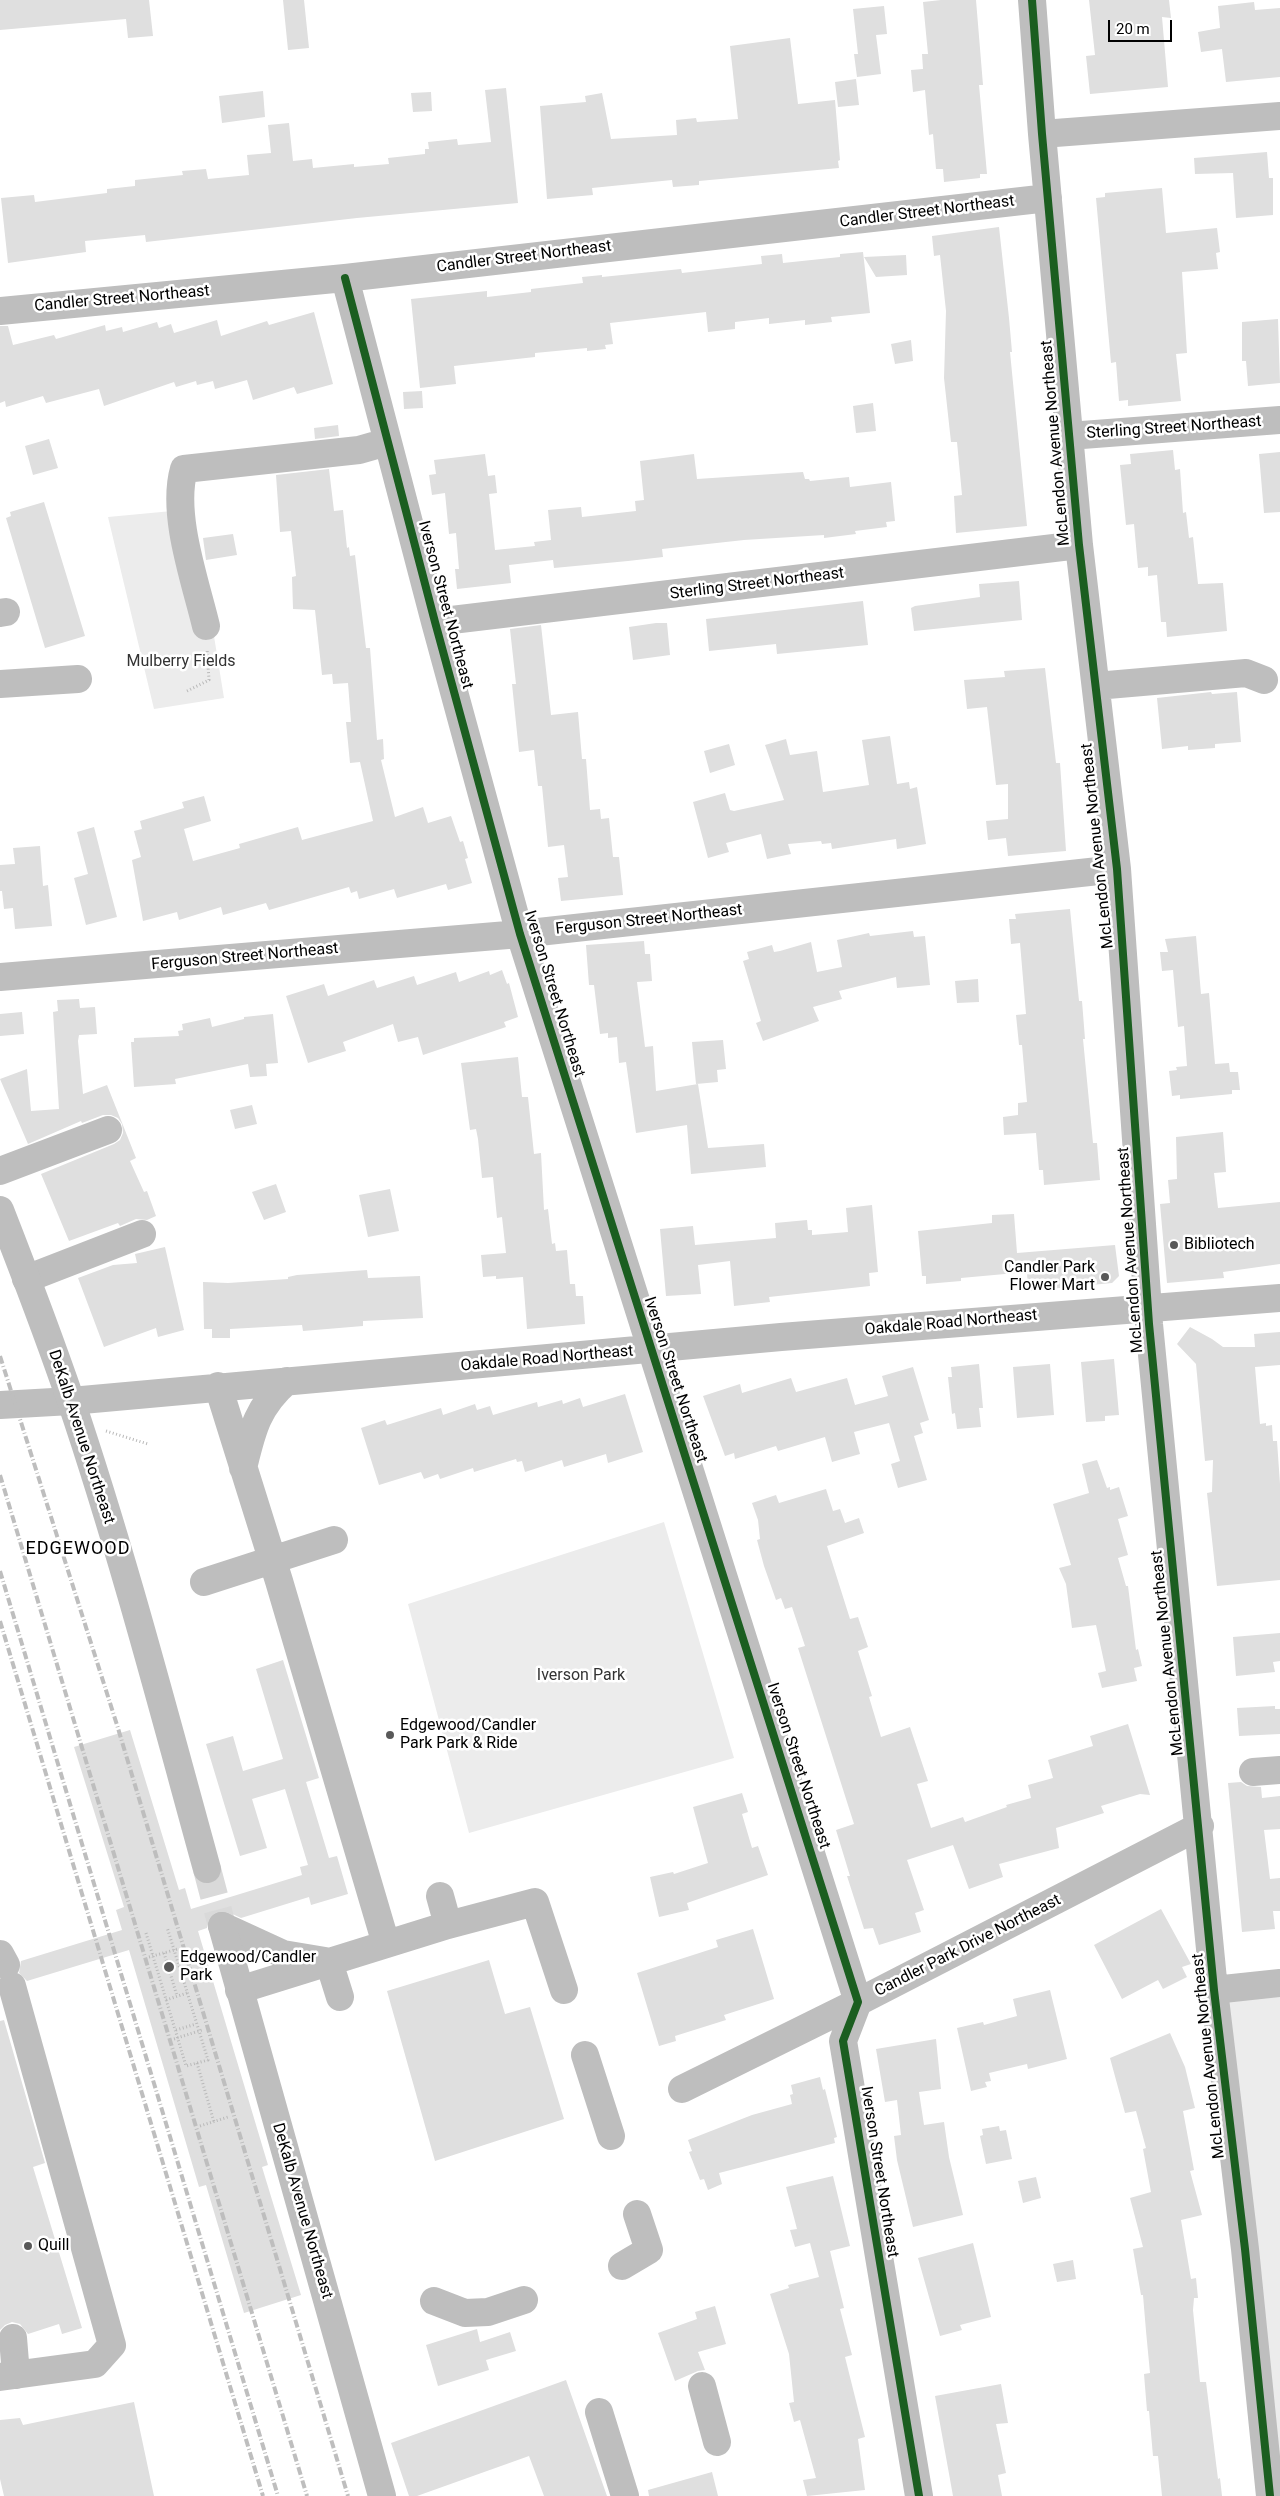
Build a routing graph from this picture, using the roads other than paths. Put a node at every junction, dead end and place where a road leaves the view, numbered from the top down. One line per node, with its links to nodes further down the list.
1 (1032, 0): 3 (street, McLendon Avenue Northeast)
2 (1280, 116): 3 (street)
3 (1042, 134): 4 (street, McLendon Avenue Northeast)
4 (1048, 198): 5 (street, Candler Street Northeast); 8 (street, McLendon Avenue Northeast)
5 (345, 278): 6 (street, Candler Street Northeast); 9 (street, Iverson Street Northeast)
6 (0, 311)
7 (1280, 420): 8 (street, Sterling Street Northeast)
8 (1069, 436): 10 (street, McLendon Avenue Northeast)
9 (387, 442): 11 (street, Iverson Street Northeast); 12 (street)
10 (1079, 545): 11 (street, Sterling Street Northeast); 16 (street, McLendon Avenue Northeast)
11 (435, 622): 18 (street, Iverson Street Northeast)
12 (206, 626)
13 (78, 679): 15 (street)
14 (1264, 680): 16 (street)
15 (0, 684)
16 (1096, 686): 17 (street, McLendon Avenue Northeast)
17 (1117, 869): 18 (street, Ferguson Street Northeast); 26 (street, McLendon Avenue Northeast)
18 (520, 934): 19 (street, Ferguson Street Northeast); 27 (street, Iverson Street Northeast)
19 (0, 977)
20 (108, 1130): 21 (street)
21 (0, 1171)
22 (0, 1210): 24 (street, DeKalb Avenue Northeast)
23 (142, 1234): 24 (street)
24 (26, 1279): 30 (street, DeKalb Avenue Northeast)
25 (1280, 1298): 26 (street, Oakdale Road Northeast)
26 (1148, 1309): 27 (street, Oakdale Road Northeast); 38 (street, McLendon Avenue Northeast)
27 (651, 1350): 28 (street, Oakdale Road Northeast); 50 (street, Iverson Street Northeast)
28 (287, 1381): 29 (street, Oakdale Road Northeast); 32 (street)
29 (218, 1386): 30 (street, Oakdale Road Northeast); 32 (street)
30 (71, 1401): 31 (street, Oakdale Road Northeast); 39 (street, DeKalb Avenue Northeast)
31 (12, 1404)
32 (243, 1468): 34 (street)
33 (334, 1540): 34 (street)
34 (272, 1562): 35 (street); 42 (street)
35 (204, 1582)
36 (1280, 1770): 37 (street)
37 (1253, 1772)
38 (1200, 1826): 48 (street, McLendon Avenue Northeast); 50 (street, Candler Park Drive Northeast)
39 (207, 1869)
40 (440, 1896): 41 (street)
41 (448, 1925): 42 (street); 47 (street)
42 (386, 1944): 43 (street)
43 (329, 1962): 46 (street); 46 (street, DeKalb Avenue Northeast); 49 (street)
44 (6, 1968): 59 (street)
45 (1280, 1984): 48 (street)
46 (239, 1990): 63 (street, DeKalb Avenue Northeast)
47 (564, 1990)
48 (1214, 1990): 66 (street, McLendon Avenue Northeast)
49 (340, 1997)
50 (858, 2002): 52 (street, Candler Park Drive Northeast); 65 (street, Iverson Street Northeast)
51 (585, 2054): 53 (street)
52 (682, 2089)
53 (611, 2136)
54 (637, 2214): 55 (street)
55 (622, 2266)
56 (524, 2300): 57 (street)
57 (434, 2301)
58 (13, 2338): 59 (street)
59 (8, 2376)
60 (702, 2386): 62 (street)
61 (600, 2412): 64 (street)
62 (717, 2442)
63 (382, 2496)
64 (624, 2496)
65 (919, 2496)
66 (1270, 2496)

